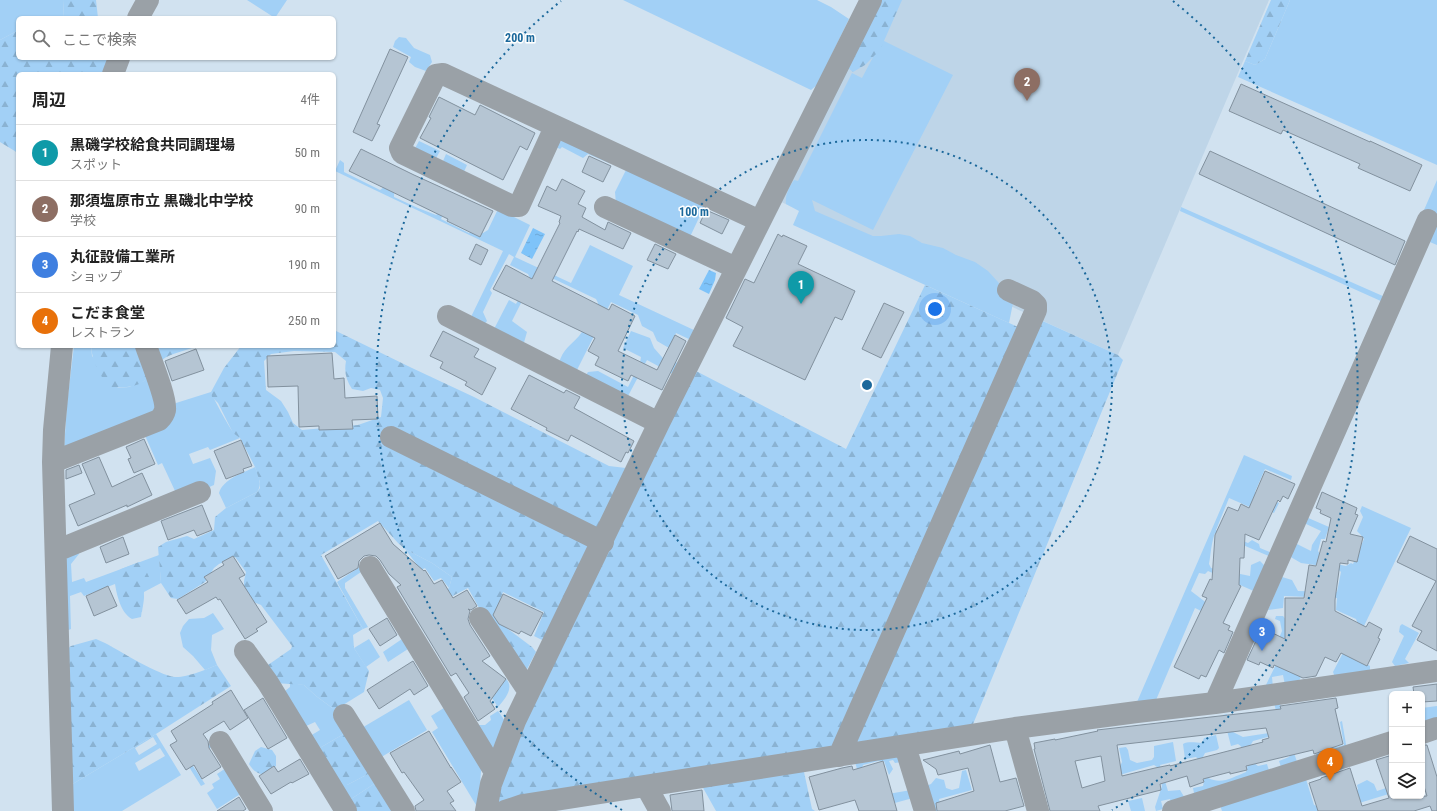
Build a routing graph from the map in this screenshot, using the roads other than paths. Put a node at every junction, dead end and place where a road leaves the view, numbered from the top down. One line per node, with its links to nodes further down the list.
1 (148, 0): 3 (street)
2 (871, 0): 9 (street)
3 (139, 16)
4 (118, 60): 5 (street)
5 (114, 72)
6 (556, 127): 6 (street); 9 (street)
7 (605, 207): 10 (street)
8 (1428, 220): 26 (street)
9 (760, 221): 10 (street)
10 (736, 268): 15 (street)
11 (1008, 290): 34 (street)
12 (448, 316): 15 (street)
13 (62, 348): 17 (street)
14 (147, 348): 17 (street)
15 (659, 423): 19 (street)
16 (391, 437): 19 (street)
17 (53, 462): 20 (street)
18 (200, 492): 20 (street)
19 (603, 542): 25 (street)
20 (56, 551): 38 (street)
21 (370, 567): 35 (street)
22 (480, 618): 25 (street)
23 (245, 651): 40 (street)
24 (1437, 671): 26 (street)
25 (529, 692): 35 (street)
26 (1215, 703): 28 (street)
27 (344, 715): 41 (street)
28 (1015, 728): 33 (street); 46 (street)
29 (1437, 728): 30 (street)
30 (1425, 732)
31 (220, 742): 39 (street)
32 (1389, 743): 47 (street)
33 (905, 746): 34 (street); 45 (street)
34 (839, 756): 36 (street)
35 (495, 772): 42 (street)
36 (646, 786): 37 (street); 44 (street)
37 (548, 806): 43 (street)
38 (63, 811)
39 (262, 811)
40 (346, 811)
41 (404, 811)
42 (486, 811)
43 (505, 811)
44 (660, 811)
45 (925, 811)
46 (1038, 811)
47 (1173, 811)

